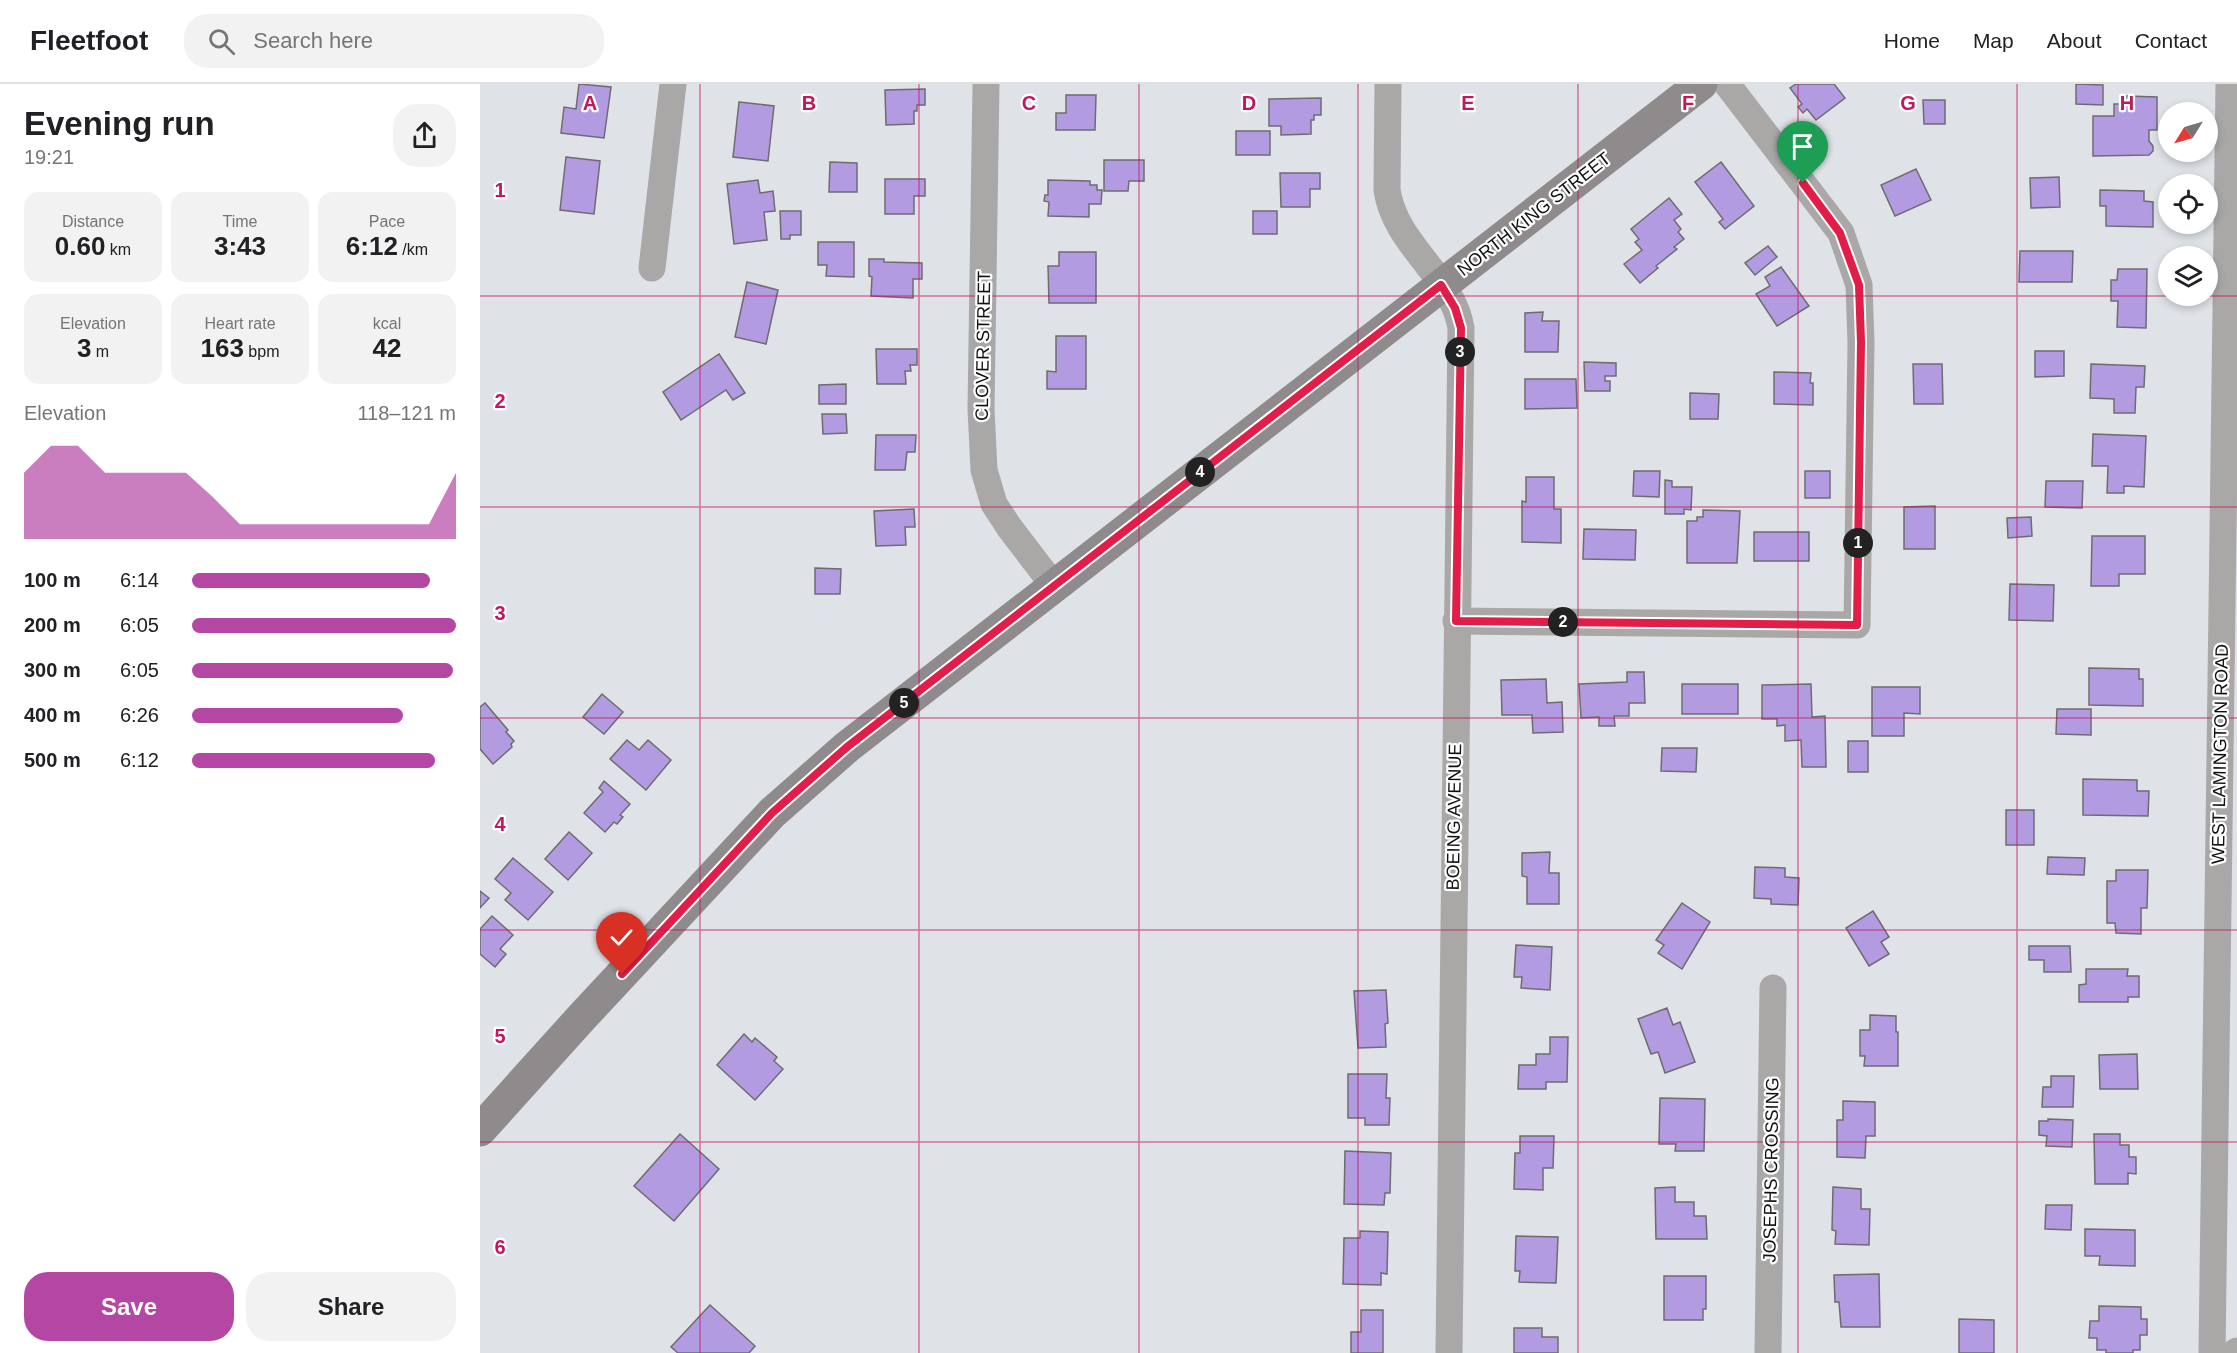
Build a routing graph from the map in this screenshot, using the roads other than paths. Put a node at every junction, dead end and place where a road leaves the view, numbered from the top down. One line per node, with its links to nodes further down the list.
1 (673, 84): 7 (street)
2 (986, 84): 9 (street, CLOVER STREET)
3 (1388, 84): 8 (street, BOEING AVENUE)
4 (1701, 84): 8 (main road, NORTH KING STREET)
5 (1726, 84): 10 (street)
6 (2229, 84): 15 (street, WEST LAMINGTON ROAD)
7 (652, 268)
8 (1441, 285): 9 (main road, NORTH KING STREET); 10 (street, BOEING AVENUE)
9 (1054, 586): 12 (main road, NORTH KING STREET)
10 (1456, 621): 13 (street, BOEING AVENUE)
11 (1773, 988): 14 (street, JOSEPHS CROSSING)
12 (480, 1130)
13 (1449, 1353)
14 (1768, 1353)
15 (2212, 1353)

